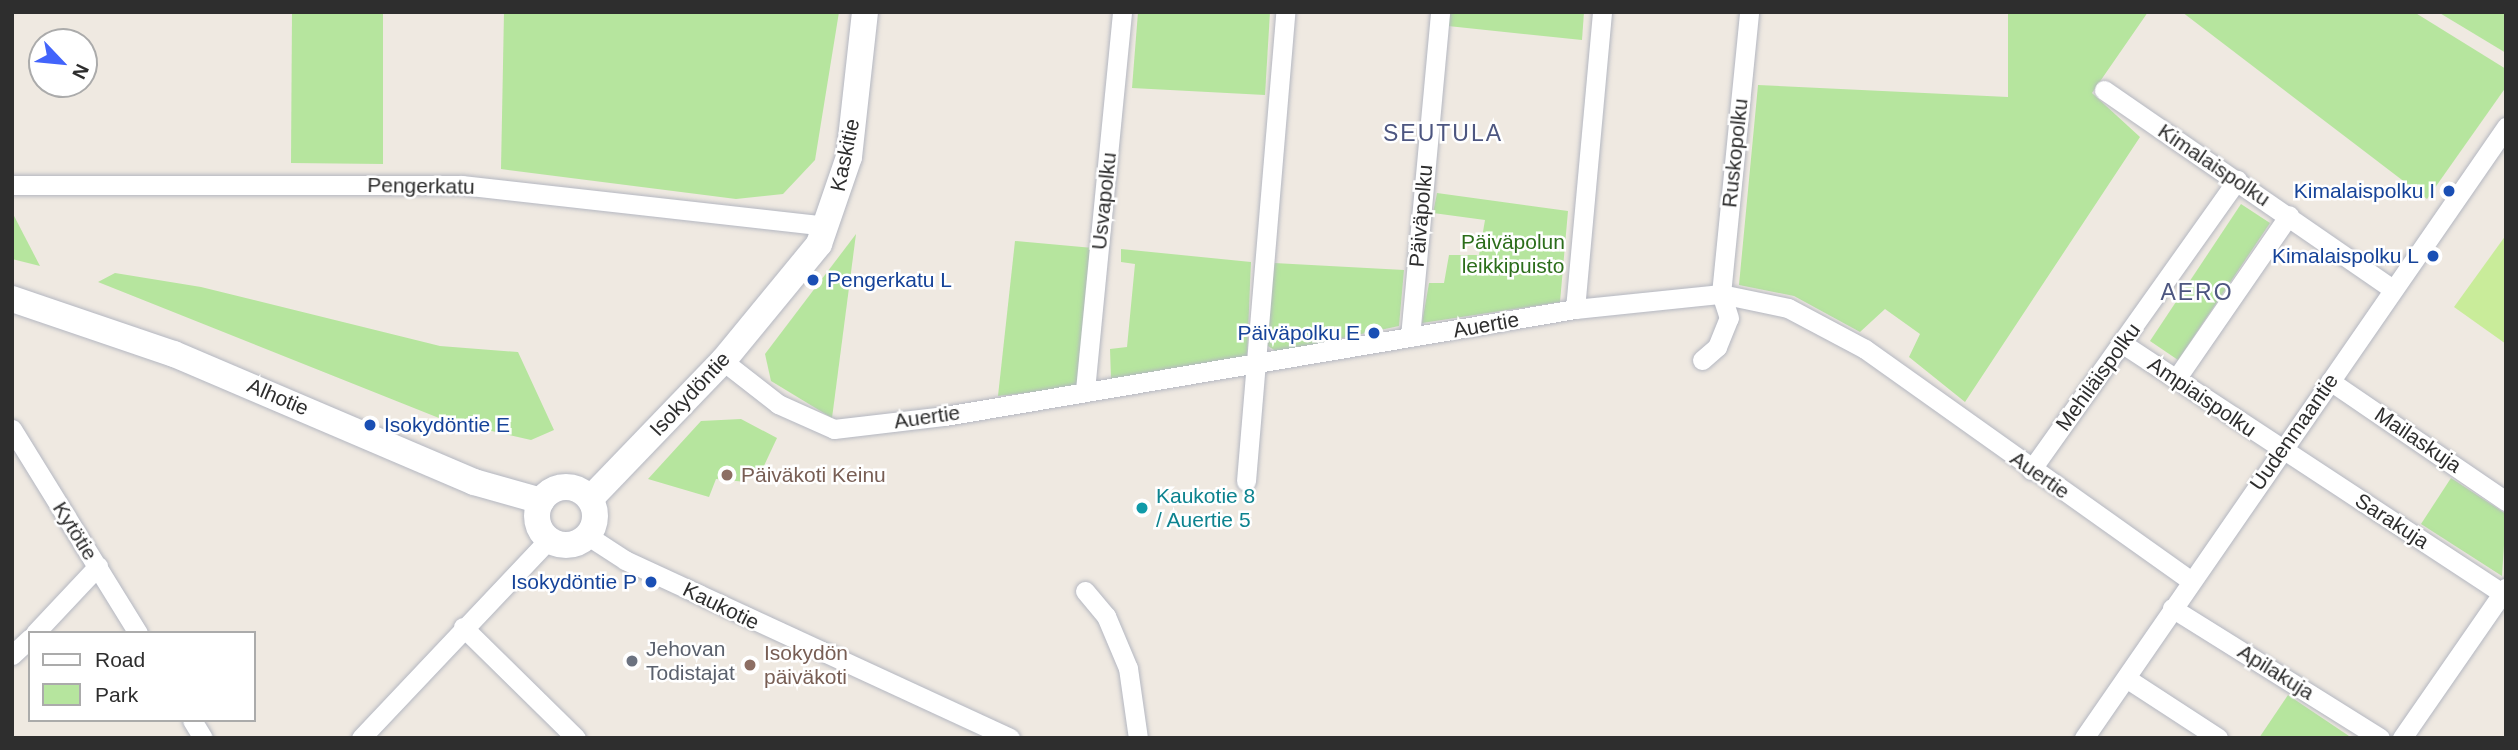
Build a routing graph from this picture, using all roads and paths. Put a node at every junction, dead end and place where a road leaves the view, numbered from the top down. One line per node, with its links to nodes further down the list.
1 (865, 12): 12 (street, Kaskitie)
2 (1122, 12): 25 (street, Usvapolku)
3 (1285, 12): 20 (street)
4 (1440, 12): 18 (street, Päiväpolku)
5 (1602, 12): 17 (street)
6 (1749, 12): 15 (street, Ruskopolku)
7 (2104, 90): 9 (street, Kimalaispolku)
8 (2506, 127): 14 (street, Uudenmaantie)
9 (2237, 180): 11 (street, Kimalaispolku); 19 (street, Mehiläispolku)
10 (12, 185): 12 (street, Pengerkatu)
11 (2289, 215): 14 (street, Kimalaispolku); 23 (street)
12 (827, 226): 13 (street, Kaskitie)
13 (787, 285): 22 (street, Isokydöntie)
14 (2392, 289): 24 (street, Uudenmaantie)
15 (1721, 293): 17 (street, Auertie); 21 (street, Ruskopolku); 28 (street, Auertie)
16 (12, 299): 31 (street, Alhotie)
17 (1575, 309): 18 (street, Auertie)
18 (1410, 337): 20 (street, Auertie)
19 (2123, 344): 23 (street, Ampiaispolku); 28 (street, Mehiläispolku)
20 (1255, 359): 25 (street, Auertie); 29 (street)
21 (1702, 360)
22 (723, 361): 25 (street, Auertie); 30 (street, Isokydöntie)
23 (2176, 379): 27 (street, Ampiaispolku)
24 (2330, 381): 27 (street, Uudenmaantie); 32 (street, Mailaskuja)
25 (1085, 390)
26 (12, 429): 35 (street, Kytötie)
27 (2282, 449): 36 (street, Uudenmaantie); 37 (street, Sarakuja)
28 (2031, 470): 36 (street, Auertie)
29 (1246, 481)
30 (590, 499): 31 (street); 33 (street)
31 (541, 500): 34 (street)
32 (2506, 500)
33 (588, 536): 34 (street); 50 (street, Kaukotie)
34 (548, 540): 40 (street)
35 (98, 566): 41 (street); 42 (street, Kytötie)
36 (2190, 580): 39 (street, Uudenmaantie)
37 (2504, 590): 55 (street)
38 (1085, 591): 51 (street)
39 (2172, 608): 45 (street, Uudenmaantie); 54 (street, Apilakuja)
40 (463, 627): 48 (street); 49 (street)
41 (37, 631)
42 (137, 631)
43 (28, 640): 44 (street)
44 (12, 655)
45 (2126, 678): 52 (street, Uudenmaantie); 53 (street)
46 (193, 722): 47 (street)
47 (203, 738)
48 (361, 738)
49 (576, 738)
50 (1010, 738)
51 (1138, 738)
52 (2084, 738)
53 (2218, 738)
54 (2380, 738)
55 (2402, 738)

